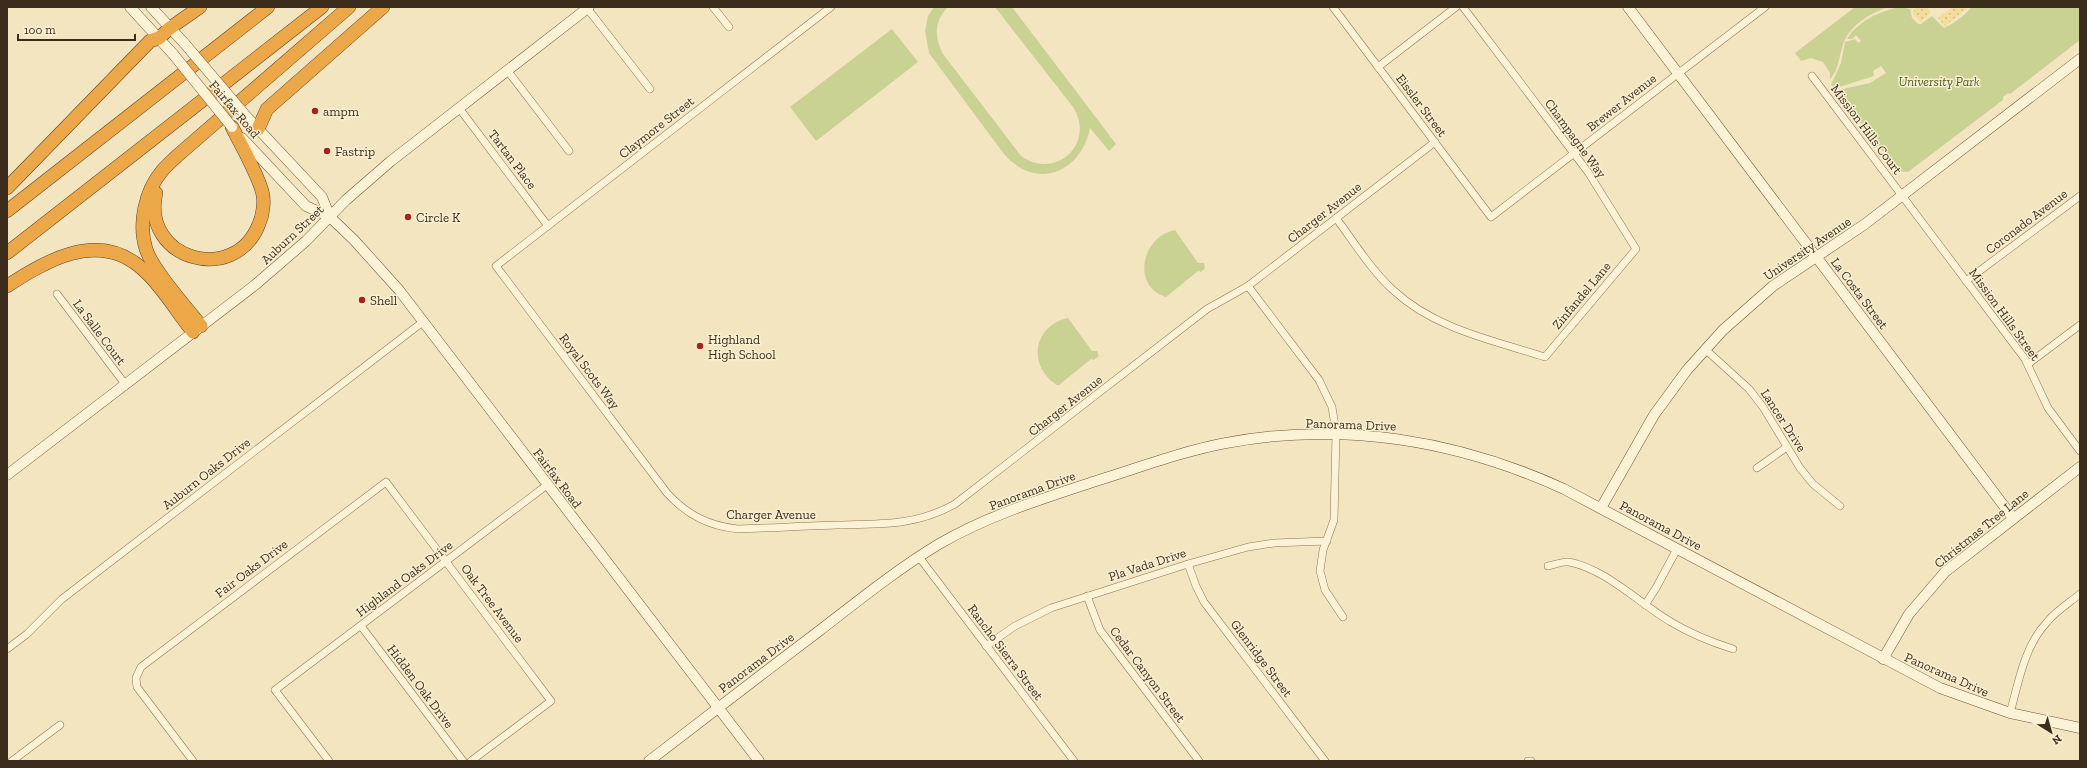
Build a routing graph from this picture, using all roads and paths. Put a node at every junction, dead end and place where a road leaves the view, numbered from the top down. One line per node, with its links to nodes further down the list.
1 (130, 7): 18 (street, Fairfax Road)
2 (151, 7): 17 (street, Fairfax Road)
3 (200, 7): 17 (highway)
4 (268, 7): 35 (highway)
5 (322, 7): 41 (highway)
6 (350, 7): 31 (highway)
7 (383, 7): 27 (highway)
8 (714, 7): 16 (street)
9 (831, 7): 39 (street, Claymore Street)
10 (1333, 7): 20 (street, Eissler Street)
11 (1456, 7): 20 (street)
12 (1463, 7): 30 (street, Champagne Way)
13 (1628, 7): 22 (street, La Costa Street)
14 (1765, 7): 22 (street, Brewer Avenue)
15 (588, 8): 21 (street, Auburn Street); 24 (street)
16 (729, 27)
17 (170, 28): 18 (highway); 27 (street, Fairfax Road, bridge)
18 (159, 38): 26 (street, Fairfax Road, bridge); 32 (highway)
19 (2080, 58): 33 (street, University Avenue)
20 (1378, 67): 28 (street, Eissler Street)
21 (508, 70): 25 (street, Auburn Street); 29 (street)
22 (1678, 73): 30 (street, Brewer Avenue); 42 (street, La Costa Street)
23 (1812, 76): 33 (street, Mission Hills Court)
24 (650, 89)
25 (459, 108): 36 (street, Auburn Street); 39 (street, Tartan Place)
26 (232, 127): 31 (highway); 36 (street, Fairfax Road)
27 (258, 129): 36 (street, Fairfax Road)
28 (1435, 142): 37 (street, Eissler Street); 38 (street, Charger Avenue)
29 (569, 151)
30 (1574, 154): 37 (street, Brewer Avenue); 40 (street, Champagne Way)
31 (177, 156): 50 (highway)
32 (7, 188)
33 (1902, 196): 42 (street, University Avenue); 44 (street, Mission Hills Street)
34 (2080, 196): 44 (street, Coronado Avenue)
35 (7, 211)
36 (330, 217): 48 (street, Fairfax Road); 50 (street, Auburn Street)
37 (1492, 217)
38 (1336, 218): 40 (street, Zinfandel Lane); 46 (street, Charger Avenue)
39 (548, 226): 43 (street, Claymore Street)
40 (1636, 249)
41 (7, 253)
42 (1816, 256): 51 (street, University Avenue); 65 (street, La Costa Street)
43 (496, 266): 62 (street, Royal Scots Way)
44 (1966, 281): 52 (street, Mission Hills Street)
45 (7, 286): 50 (highway)
46 (1248, 286): 54 (street); 62 (street, Charger Avenue)
47 (56, 294): 53 (street, La Salle Court)
48 (424, 321): 61 (street, Fairfax Road); 78 (street, Auburn Oaks Drive)
49 (2080, 326): 52 (street)
50 (197, 329): 53 (street, Auburn Street)
51 (1705, 349): 55 (street, Lancer Drive); 64 (street, University Avenue)
52 (2028, 364): 56 (street, Mission Hills Street)
53 (125, 384): 59 (street, Auburn Street)
54 (1336, 434): 64 (street, Panorama Drive); 66 (street); 68 (street, Panorama Drive)
55 (1787, 447): 58 (street); 63 (street, Lancer Drive)
56 (2080, 451)
57 (2080, 467): 65 (street, Christmas Tree Lane)
58 (1757, 468)
59 (7, 475)
60 (386, 482): 69 (street, Oak Tree Avenue); 86 (street, Fair Oaks Drive)
61 (547, 485): 69 (street, Highland Oaks Drive); 81 (street, Fairfax Road)
62 (665, 490)
63 (1840, 506)
64 (1601, 508): 67 (street, Panorama Drive)
65 (2013, 518): 80 (street, Christmas Tree Lane)
66 (1327, 541): 70 (street, Pla Vada Drive); 75 (street)
67 (1677, 549): 74 (street); 80 (street, Panorama Drive)
68 (919, 556): 77 (street, Rancho Sierra Street); 81 (street, Panorama Drive)
69 (446, 561): 76 (street, Highland Oaks Drive); 89 (street, Oak Tree Avenue)
70 (1188, 564): 73 (street, Pla Vada Drive); 94 (street, Glenridge Street)
71 (1548, 566): 74 (street)
72 (2080, 594): 82 (street)
73 (1087, 596): 77 (street, Pla Vada Drive); 93 (street, Cedar Canyon Street)
74 (1645, 604): 79 (street)
75 (1343, 617)
76 (361, 626): 87 (street, Highland Oaks Drive); 88 (street, Hidden Oak Drive)
77 (986, 646): 92 (street, Rancho Sierra Street)
78 (7, 649)
79 (1733, 649)
80 (1883, 660): 82 (street, Panorama Drive)
81 (718, 708): 90 (street, Panorama Drive); 91 (street, Fairfax Road)
82 (2010, 713): 84 (street, Panorama Drive)
83 (60, 725): 85 (street)
84 (2080, 728)
85 (12, 761)
86 (193, 761)
87 (329, 761)
88 (463, 761)
89 (471, 761)
90 (649, 761)
91 (759, 761)
92 (1074, 761)
93 (1199, 761)
94 (1325, 761)

